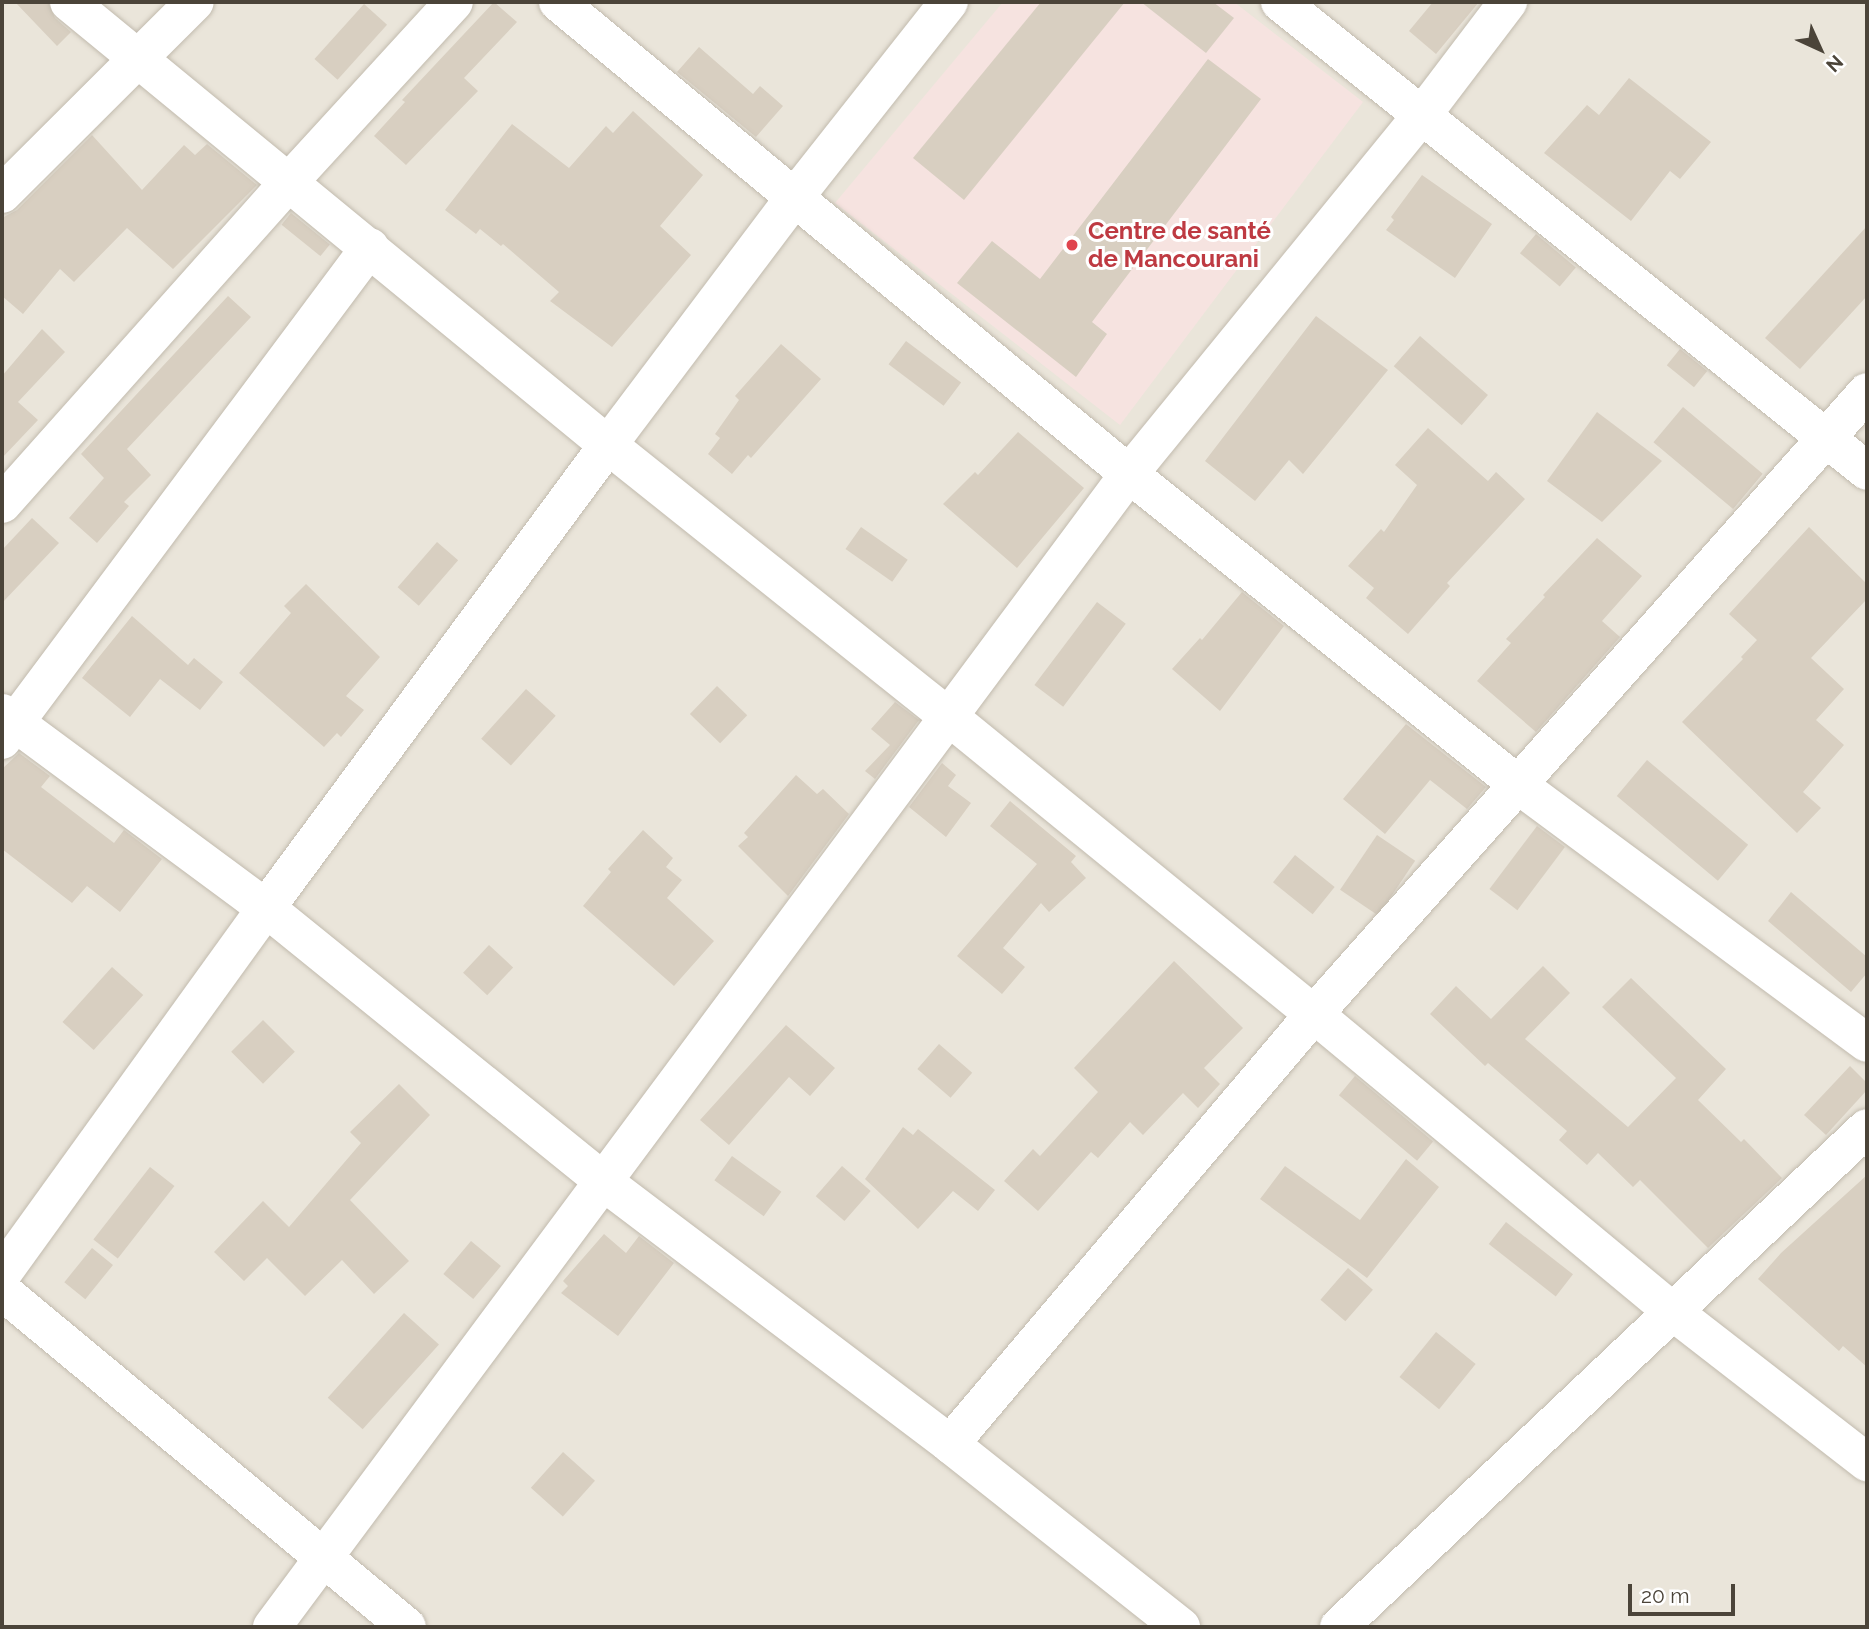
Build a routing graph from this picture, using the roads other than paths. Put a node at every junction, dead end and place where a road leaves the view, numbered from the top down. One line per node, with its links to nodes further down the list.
1 (69, 2): 8 (street)
2 (195, 2): 8 (street)
3 (454, 2): 10 (street)
4 (558, 2): 12 (street)
5 (949, 2): 12 (street)
6 (1280, 2): 9 (street)
7 (1508, 2): 9 (street)
8 (138, 60): 10 (street); 11 (street)
9 (1423, 114): 15 (street); 18 (street)
10 (289, 182): 13 (street); 19 (street)
11 (2, 194)
12 (794, 198): 16 (street); 18 (street)
13 (370, 247): 16 (street); 21 (street)
14 (1867, 392): 15 (street)
15 (1828, 438): 17 (street); 22 (street)
16 (608, 445): 20 (street); 23 (street)
17 (1867, 471)
18 (1129, 474): 20 (street); 22 (street)
19 (2, 504)
20 (948, 716): 24 (street); 27 (street)
21 (6, 725): 23 (street)
22 (1517, 784): 24 (street); 25 (street)
23 (266, 908): 27 (street); 28 (street)
24 (1314, 1014): 30 (street); 31 (street)
25 (1867, 1043)
26 (1867, 1128): 30 (street)
27 (605, 1184): 31 (street); 33 (street)
28 (2, 1275)
29 (2, 1291): 33 (street)
30 (1672, 1311): 32 (street); 37 (street)
31 (950, 1444): 36 (street)
32 (1867, 1462)
33 (325, 1559): 34 (street); 35 (street)
34 (272, 1627)
35 (407, 1627)
36 (1181, 1627)
37 (1339, 1627)

